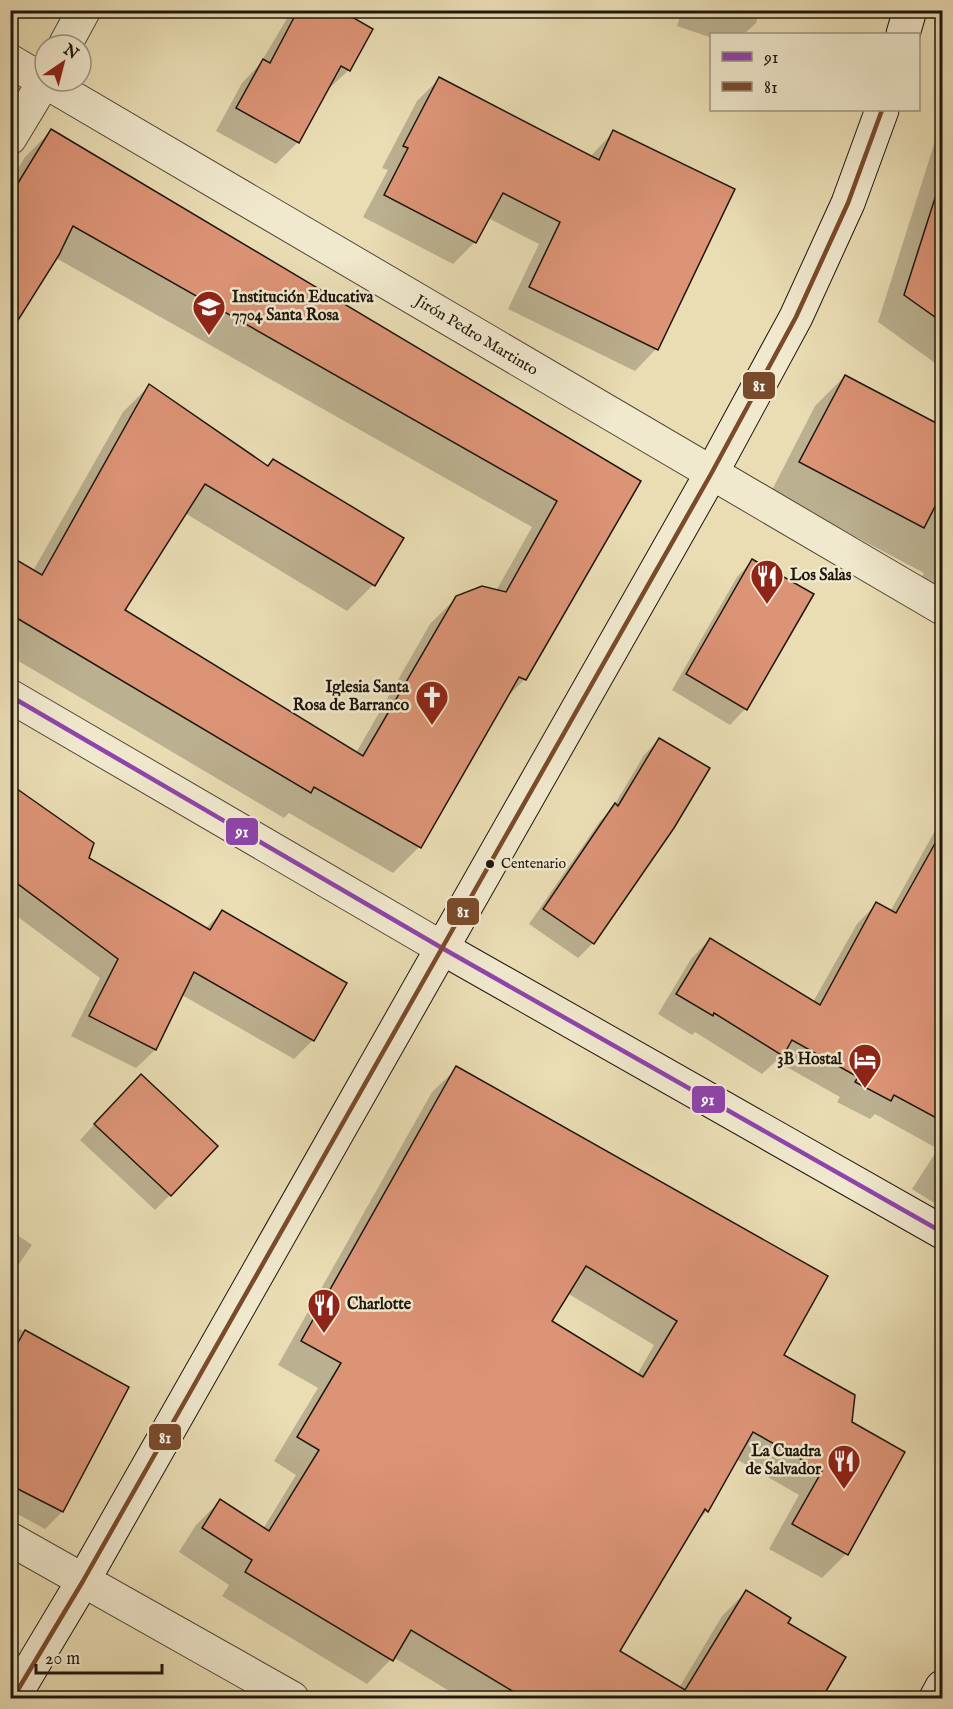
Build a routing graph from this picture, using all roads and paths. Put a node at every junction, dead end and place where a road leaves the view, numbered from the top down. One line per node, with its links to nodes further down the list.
1 (84, 10): 3 (main road)
2 (910, 10): 4 (main road)
3 (72, 33)
4 (903, 33)
5 (10, 61): 6 (main road, Jirón Pedro Martinto)
6 (33, 73)
7 (37, 93): 10 (main road)
8 (67, 93): 11 (main road, Jirón Pedro Martinto)
9 (882, 111): 11 (main road)
10 (10, 138)
11 (711, 474): 12 (main road, Jirón Pedro Martinto); 14 (main road)
12 (942, 608)
13 (10, 696): 14 (main road)
14 (442, 948): 15 (main road); 17 (main road)
15 (942, 1232)
16 (10, 1539): 17 (main road)
17 (83, 1581): 19 (main road); 20 (main road)
18 (942, 1687): 21 (main road)
19 (13, 1698)
20 (292, 1698)
21 (936, 1698)

